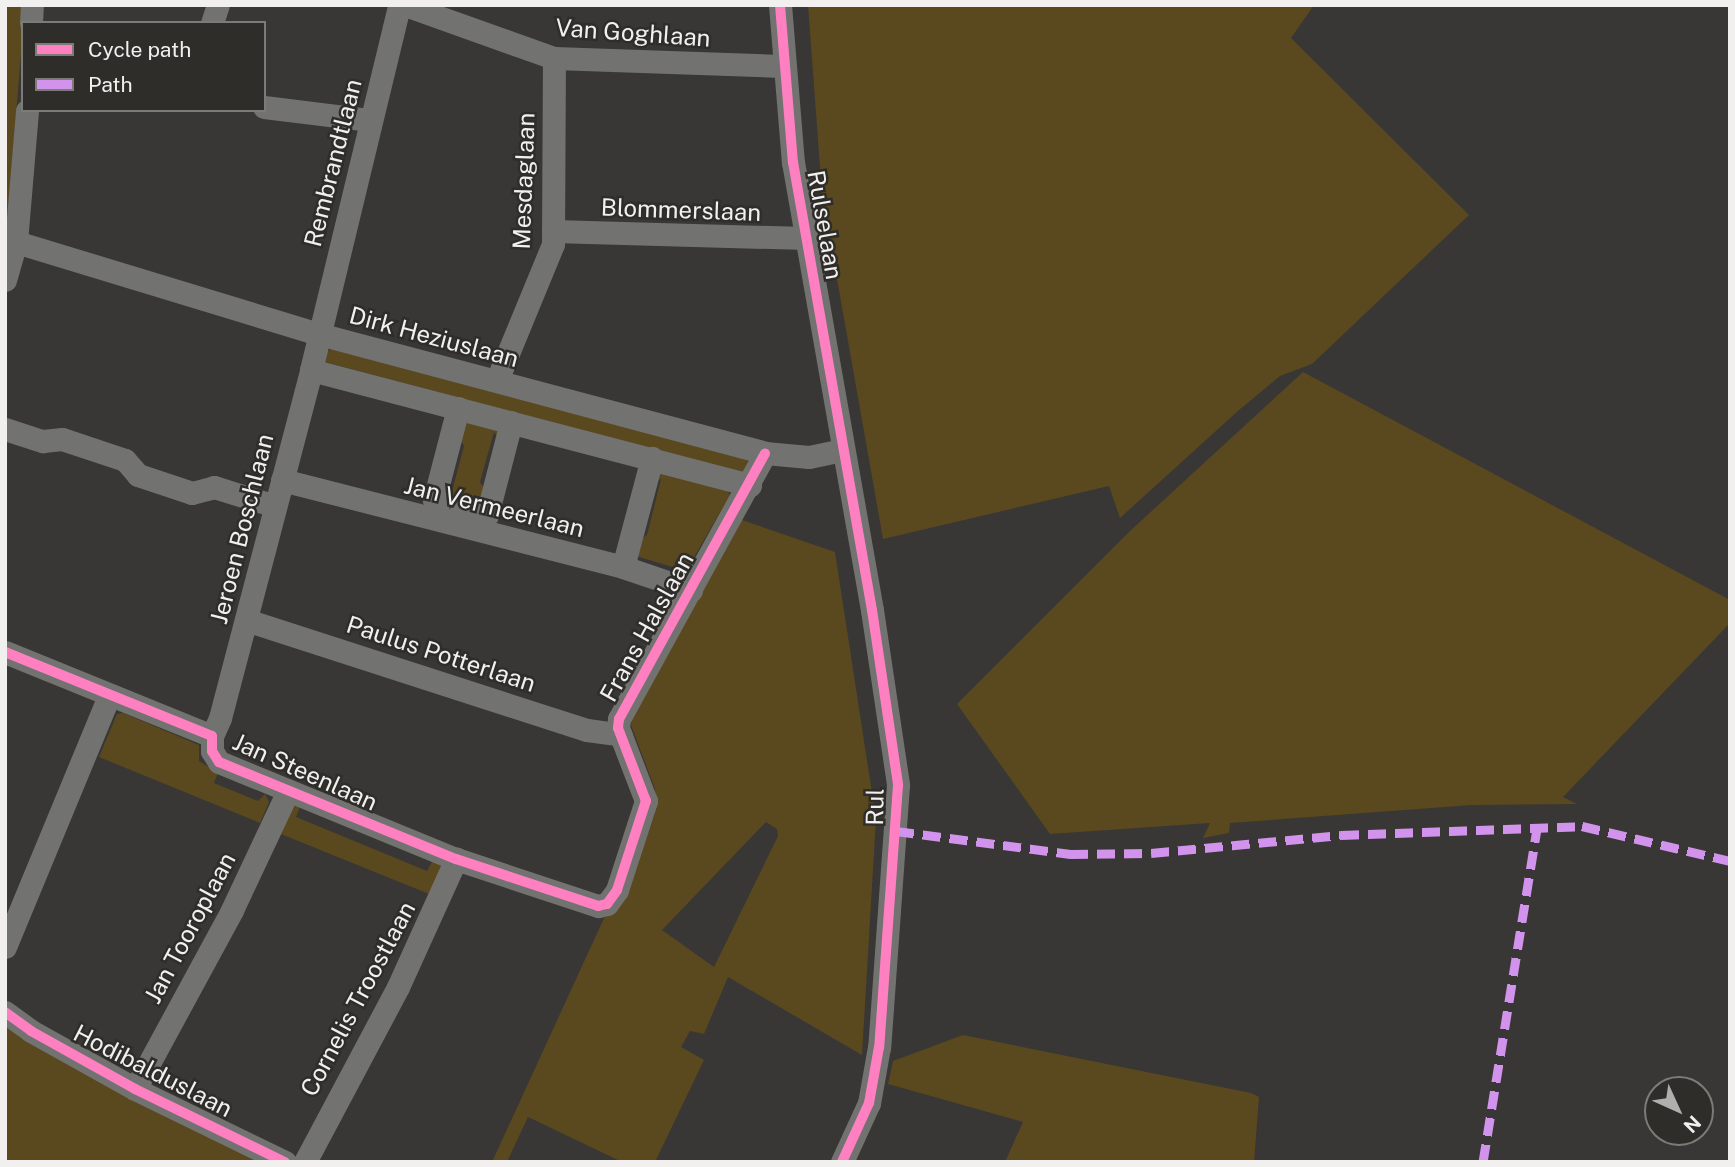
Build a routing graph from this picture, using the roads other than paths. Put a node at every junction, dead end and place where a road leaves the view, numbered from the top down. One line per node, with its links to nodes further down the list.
1 (399, 5): 9 (street, Rembrandtlaan)
2 (405, 5): 4 (street, Van Goghlaan)
3 (780, 5): 6 (street, Rulselaan)
4 (437, 10): 5 (street, Van Goghlaan)
5 (554, 58): 6 (street, Van Goghlaan); 10 (street, Mesdaglaan)
6 (782, 66): 11 (street, Rulselaan)
7 (266, 107): 9 (street)
8 (27, 112): 12 (street)
9 (370, 120): 14 (street, Rembrandtlaan)
10 (553, 231): 11 (street, Blommerslaan); 16 (street, Mesdaglaan)
11 (807, 238): 20 (street, Rulselaan)
12 (16, 242): 13 (street); 14 (street, Dirk Heziuslaan)
13 (5, 280)
14 (319, 334): 15 (street, Jeroen Boschlaan); 16 (street, Dirk Heziuslaan)
15 (312, 370): 17 (street); 23 (street, Jeroen Boschlaan)
16 (497, 380): 21 (street, Dirk Heziuslaan)
17 (458, 408): 18 (street); 18 (street)
18 (511, 422): 22 (street)
19 (5, 429): 25 (street)
20 (843, 450): 21 (street, Dirk Heziuslaan); 41 (street, Rul)
21 (765, 453): 24 (street, Frans Halslaan)
22 (652, 458): 24 (street); 26 (street)
23 (282, 480): 25 (street, Jeroen Boschlaan); 26 (street, Jan Vermeerlaan)
24 (750, 485): 27 (street, Frans Halslaan)
25 (275, 506): 28 (street, Jeroen Boschlaan)
26 (623, 567): 27 (street, Jan Vermeerlaan)
27 (691, 590): 31 (street, Frans Halslaan)
28 (246, 620): 31 (street, Paulus Potterlaan); 32 (street, Jeroen Boschlaan)
29 (5, 652): 30 (street, Jan Steenlaan)
30 (109, 696): 32 (street, Jan Steenlaan); 36 (street)
31 (621, 735): 35 (street, Frans Halslaan)
32 (212, 736): 33 (street, Jan Steenlaan)
33 (288, 791): 34 (street, Jan Steenlaan); 38 (street, Jan Tooroplaan)
34 (456, 859): 35 (street, Jan Steenlaan); 40 (street, Cornelis Troostlaan)
35 (607, 904)
36 (5, 947)
37 (5, 1012): 38 (street, Hodibalduslaan)
38 (135, 1089): 39 (street, Hodibalduslaan)
39 (285, 1162)
40 (305, 1162)
41 (842, 1162)

